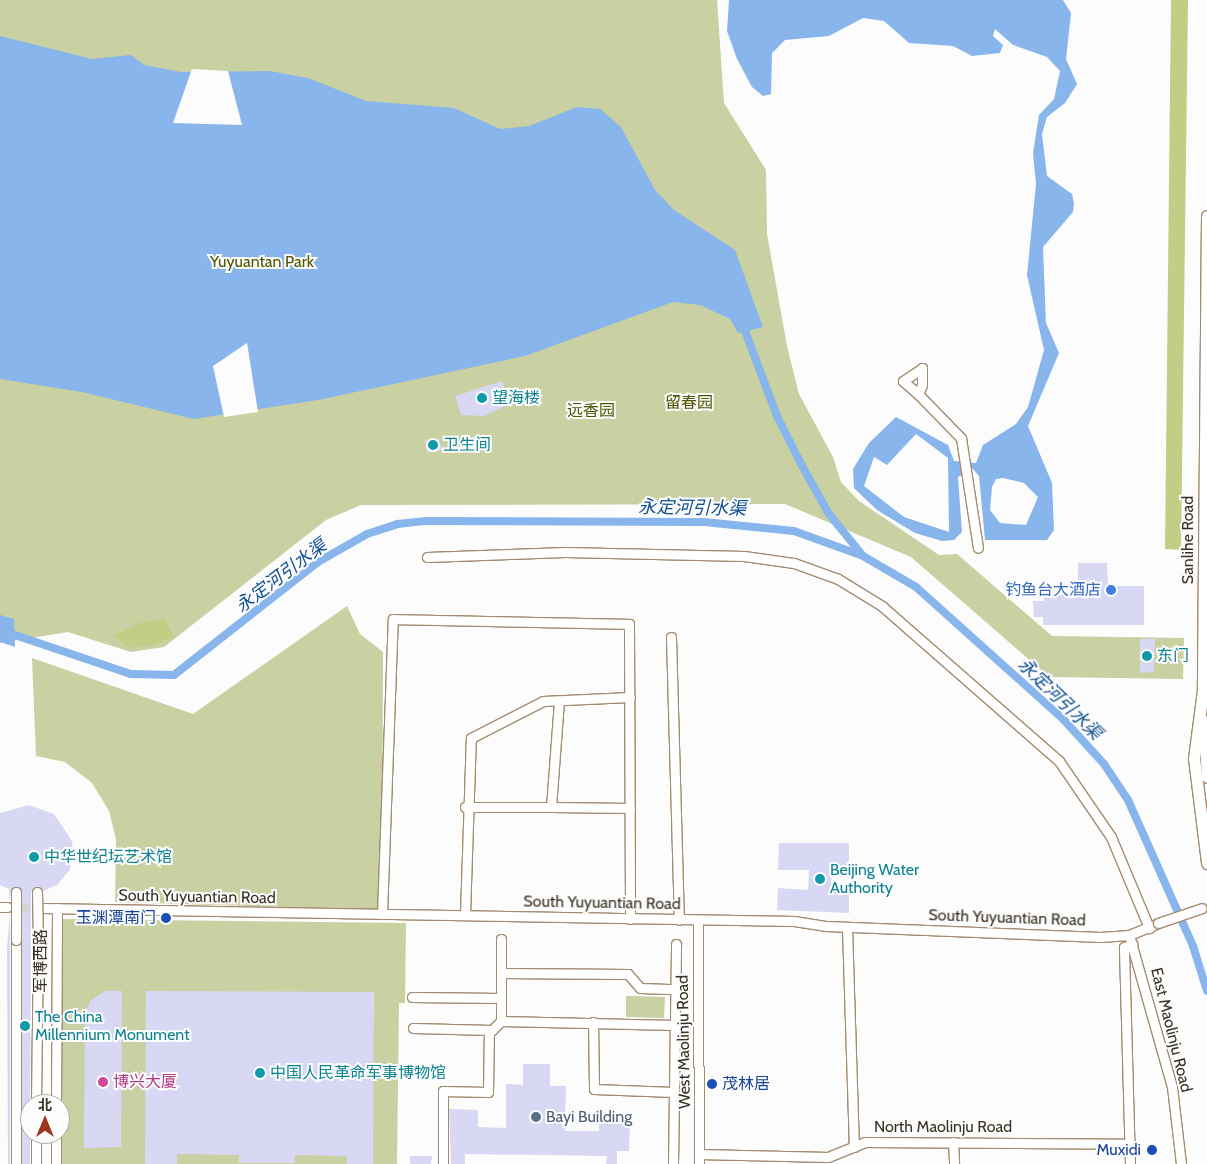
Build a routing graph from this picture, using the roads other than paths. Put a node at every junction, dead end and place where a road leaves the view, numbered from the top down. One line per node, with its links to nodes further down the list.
1 (1207, 216): 5 (main road, Sanlihe Road)
2 (918, 394): 3 (street)
3 (978, 548)
4 (427, 556): 28 (street)
5 (1206, 561): 7 (main road, Sanlihe Road)
6 (671, 637): 25 (street)
7 (1203, 690): 11 (main road); 16 (main road, Sanlihe Road)
8 (630, 697): 9 (street); 15 (street); 22 (street)
9 (560, 701): 13 (street); 14 (street)
10 (1207, 743): 11 (main road)
11 (1206, 758): 12 (main road)
12 (1207, 777)
13 (465, 807): 14 (street); 23 (street)
14 (551, 807): 15 (street)
15 (630, 808): 24 (street)
16 (1207, 863)
17 (16, 892): 51 (street, bridge)
18 (37, 892): 43 (street, bridge)
19 (1204, 907): 28 (street, South Yuyuantian Road, bridge)
20 (42, 908): 21 (street, South Yuyuantian Road)
21 (57, 908): 22 (street, South Yuyuantian Road); 44 (street, 军博西路)
22 (382, 914): 23 (street, South Yuyuantian Road)
23 (465, 915): 24 (street, South Yuyuantian Road)
24 (630, 919): 25 (street, South Yuyuantian Road)
25 (679, 920): 26 (street, South Yuyuantian Road)
26 (698, 920): 27 (street, South Yuyuantian Road); 50 (street, West Maolinju Road)
27 (847, 927): 29 (street, South Yuyuantian Road); 49 (street)
28 (1149, 928): 29 (street, South Yuyuantian Road)
29 (1129, 934): 32 (street, East Maolinju Road)
30 (501, 939): 33 (street)
31 (676, 944): 34 (street)
32 (1133, 944): 48 (street); 59 (street, East Maolinju Road)
33 (501, 973): 34 (street); 36 (street)
34 (676, 989): 39 (street)
35 (412, 997): 36 (street)
36 (501, 998): 37 (street)
37 (501, 1021): 38 (street); 41 (street)
38 (593, 1022): 39 (street); 42 (street)
39 (675, 1024): 42 (street)
40 (413, 1028): 41 (street)
41 (489, 1030): 54 (street)
42 (674, 1092): 55 (street)
43 (36, 1094)
44 (56, 1094)
45 (953, 1142): 48 (street, North Maolinju Road); 49 (street, North Maolinju Road); 57 (street)
46 (36, 1144): 52 (street)
47 (56, 1144): 53 (street)
48 (1130, 1144): 58 (street)
49 (854, 1147): 50 (street, North Maolinju Road)
50 (699, 1154): 56 (street, West Maolinju Road)
51 (16, 1164)
52 (36, 1164)
53 (56, 1164)
54 (443, 1164)
55 (673, 1164)
56 (700, 1164)
57 (954, 1164)
58 (1130, 1164)
59 (1181, 1164)

